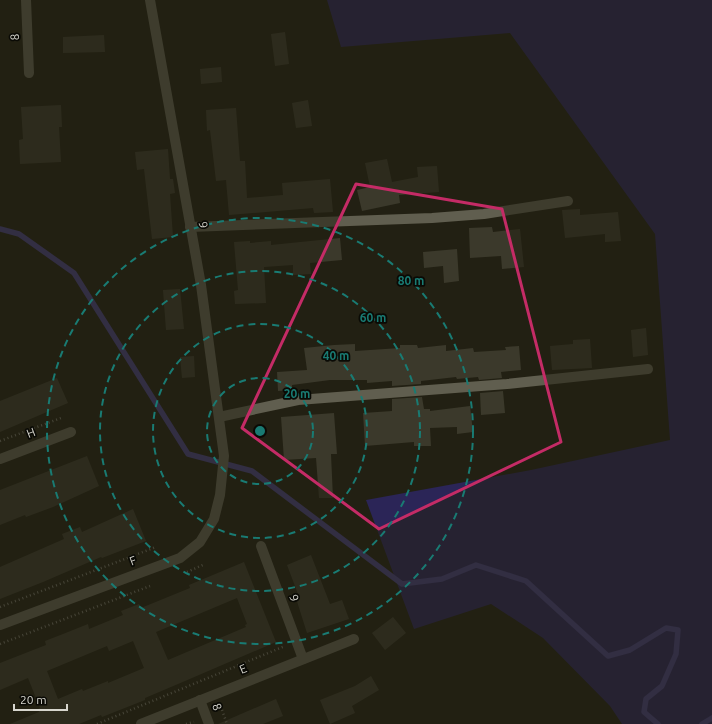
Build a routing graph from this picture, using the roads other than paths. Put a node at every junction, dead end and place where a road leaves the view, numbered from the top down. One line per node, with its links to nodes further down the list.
1 (26, 0): 3 (street, 8)
2 (150, 0): 5 (street, 9)
3 (29, 73)
4 (568, 201): 5 (street)
5 (190, 227): 7 (street, 9)
6 (648, 369): 7 (street)
7 (219, 418): 9 (street, 9)
8 (71, 432): 10 (street, H)
9 (224, 456): 12 (street, F)
10 (0, 459)
11 (261, 546): 14 (street, 9)
12 (0, 626)
13 (354, 639): 14 (street, E)
14 (303, 659): 15 (street, E)
15 (200, 700): 16 (street, E); 17 (street, 8)
16 (141, 724)
17 (209, 724)

